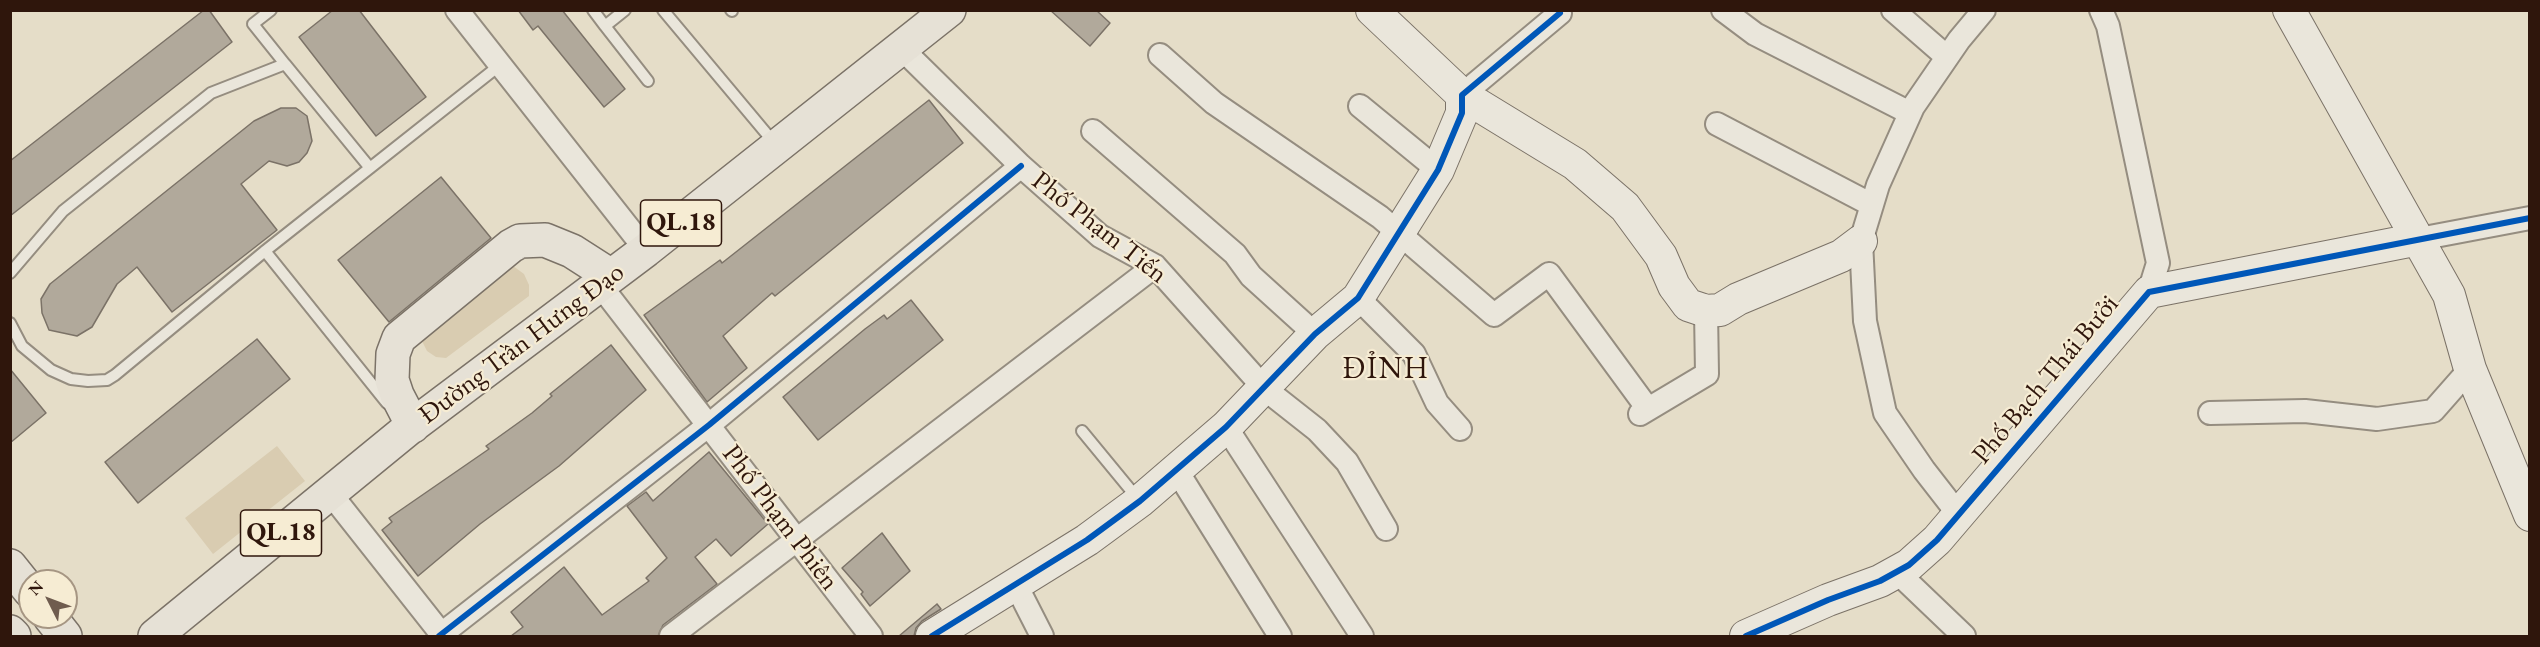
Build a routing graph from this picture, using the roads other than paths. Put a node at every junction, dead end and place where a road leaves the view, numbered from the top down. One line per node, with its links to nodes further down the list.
1 (271, 10): 18 (lane)
2 (457, 10): 19 (street)
3 (593, 10): 14 (lane)
4 (625, 10): 14 (lane)
5 (663, 10): 26 (lane)
6 (949, 10): 15 (main road, Đường Trần Hưng Đạo / QL.18)
7 (1724, 10): 23 (street)
8 (1893, 10): 17 (street)
9 (1984, 10): 17 (street)
10 (2100, 10): 40 (street)
11 (2289, 10): 33 (street)
12 (1560, 14): 21 (street)
13 (1385, 15): 21 (street)
14 (605, 26): 20 (lane)
15 (901, 48): 26 (main road, Đường Trần Hưng Đạo / QL.18); 27 (street, Phố Phạm Tiến)
16 (1160, 55): 32 (street)
17 (1947, 57): 23 (street)
18 (285, 64): 28 (lane); 38 (lane)
19 (500, 65): 28 (lane); 35 (street)
20 (648, 81)
21 (1462, 94): 29 (street); 42 (street)
22 (1360, 106): 29 (street)
23 (1910, 113): 30 (street)
24 (1717, 124): 30 (street)
25 (1093, 131): 44 (street)
26 (778, 147): 35 (main road, Đường Trần Hưng Đạo / QL.18)
27 (1021, 166): 37 (street, Phố Phạm Tiến); 48 (street)
28 (370, 168): 36 (lane)
29 (1438, 170): 32 (street)
30 (1872, 206): 34 (street)
31 (2529, 218): 33 (street)
32 (1398, 232): 41 (street); 42 (street)
33 (2419, 239): 40 (street, Phố Bạch Thái Bưởi); 45 (street)
34 (1861, 241): 42 (street); 56 (street)
35 (646, 250): 39 (main road, Đường Trần Hưng Đạo / QL.18)
36 (265, 251): 43 (lane); 50 (lane)
37 (1155, 266): 46 (street, Phố Phạm Tiến); 59 (street)
38 (10, 273)
39 (606, 281): 48 (street, Phố Phạm Phiên); 50 (main road, Đường Trần Hưng Đạo / QL.18); 50 (main road)
40 (2149, 292): 56 (street, Phố Bạch Thái Bưởi)
41 (1358, 298): 44 (street); 51 (street)
42 (1706, 311)
43 (10, 323)
44 (1315, 334): 46 (street)
45 (2470, 369): 47 (street); 57 (street)
46 (1265, 389): 49 (street); 58 (street, Phố Phạm Tiến)
47 (2210, 413)
48 (709, 425): 59 (street, Phố Phạm Phiên); 65 (street)
49 (1226, 427): 53 (street); 71 (street)
50 (410, 428): 54 (main road, Đường Trần Hưng Đạo / QL.18)
51 (1460, 429)
52 (1082, 431): 55 (lane)
53 (1177, 471): 55 (street); 70 (street)
54 (330, 493): 64 (main road, Đường Trần Hưng Đạo / QL.18); 65 (street)
55 (1140, 501): 61 (street)
56 (1959, 515): 60 (street, Phố Bạch Thái Bưởi)
57 (2529, 515)
58 (1386, 529)
59 (796, 540): 66 (street); 67 (street, Phố Phạm Phiên)
60 (1897, 572): 72 (street, Phố Bạch Thái Bưởi); 73 (street)
61 (1016, 585): 68 (street); 69 (street)
62 (10, 632): 63 (main road)
63 (14, 636)
64 (154, 636)
65 (441, 636)
66 (670, 636)
67 (871, 636)
68 (932, 636)
69 (1042, 636)
70 (1280, 636)
71 (1362, 636)
72 (1746, 636)
73 (1964, 636)

